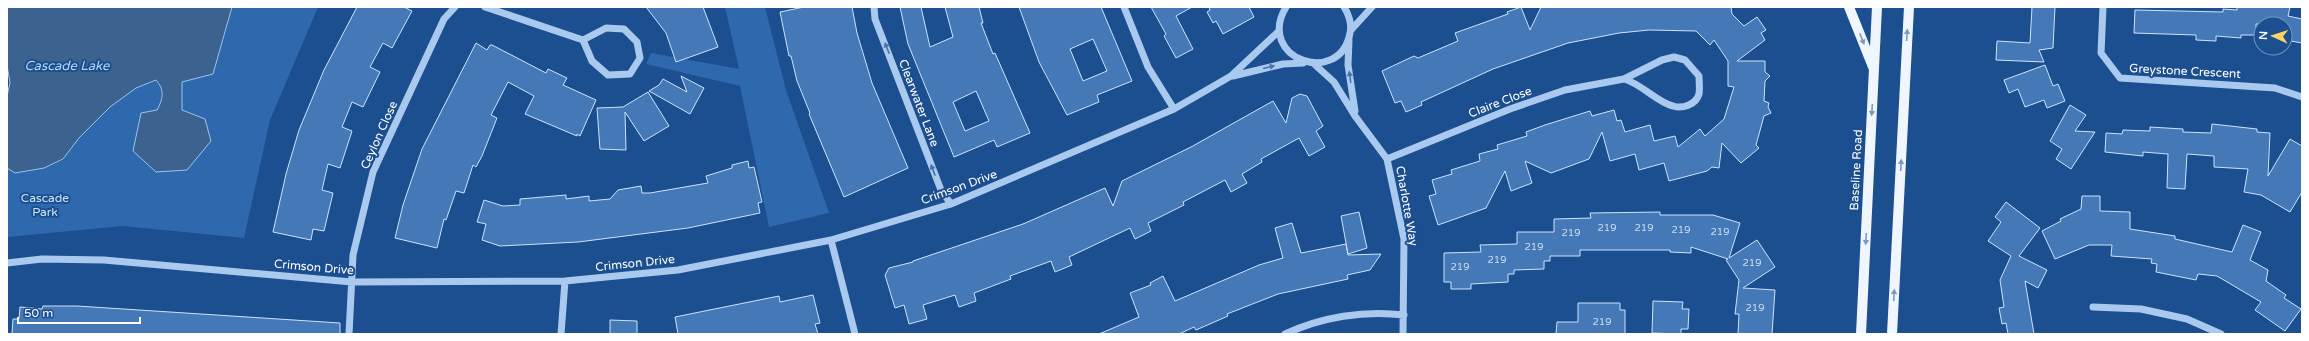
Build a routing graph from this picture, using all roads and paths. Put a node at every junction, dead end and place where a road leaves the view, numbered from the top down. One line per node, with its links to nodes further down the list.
1 (455, 7): 30 (street, Ceylon Close)
2 (485, 7): 17 (street)
3 (874, 7): 26 (street, Clearwater Lane, one-way to 3)
4 (1124, 7): 23 (street)
5 (1280, 7): 13 (street)
6 (1286, 7): 13 (street)
7 (1344, 7): 14 (street)
8 (1372, 7): 14 (street)
9 (1849, 7): 19 (main road, one-way to 19)
10 (1877, 7): 19 (main road, Baseline Road)
11 (1909, 7): 39 (main road, one-way to 11)
12 (2104, 7): 22 (street, Greystone Crescent)
13 (1281, 18): 15 (street)
14 (1351, 30): 16 (street)
15 (1279, 31): 18 (street, Charlotte Way); 20 (street, Crimson Drive)
16 (1349, 38): 18 (street, Crimson Drive); 24 (street, one-way to 16)
17 (583, 40): 17 (street)
18 (1310, 63): 20 (street, Crimson Drive, one-way to 18); 24 (street, Charlotte Way)
19 (1874, 71): 38 (main road, Baseline Road, one-way to 38)
20 (1231, 76): 23 (street, Crimson Drive)
21 (1624, 79): 21 (street, Claire Close); 25 (street, Claire Close)
22 (2302, 97)
23 (1174, 110): 26 (street, Crimson Drive)
24 (1355, 116): 25 (street, Charlotte Way)
25 (1387, 159): 32 (street, Charlotte Way)
26 (951, 204): 27 (street, Crimson Drive)
27 (831, 240): 29 (street, Crimson Drive); 35 (street)
28 (7, 263): 30 (street, Crimson Drive)
29 (565, 281): 30 (street, Crimson Drive); 34 (street)
30 (352, 282): 33 (street, Ceylon Close)
31 (2093, 307): 40 (street)
32 (1404, 315): 36 (street); 37 (street, Charlotte Way)
33 (349, 334)
34 (561, 334)
35 (855, 334)
36 (1285, 334)
37 (1403, 334)
38 (1861, 334)
39 (1892, 334)
40 (2221, 334)

